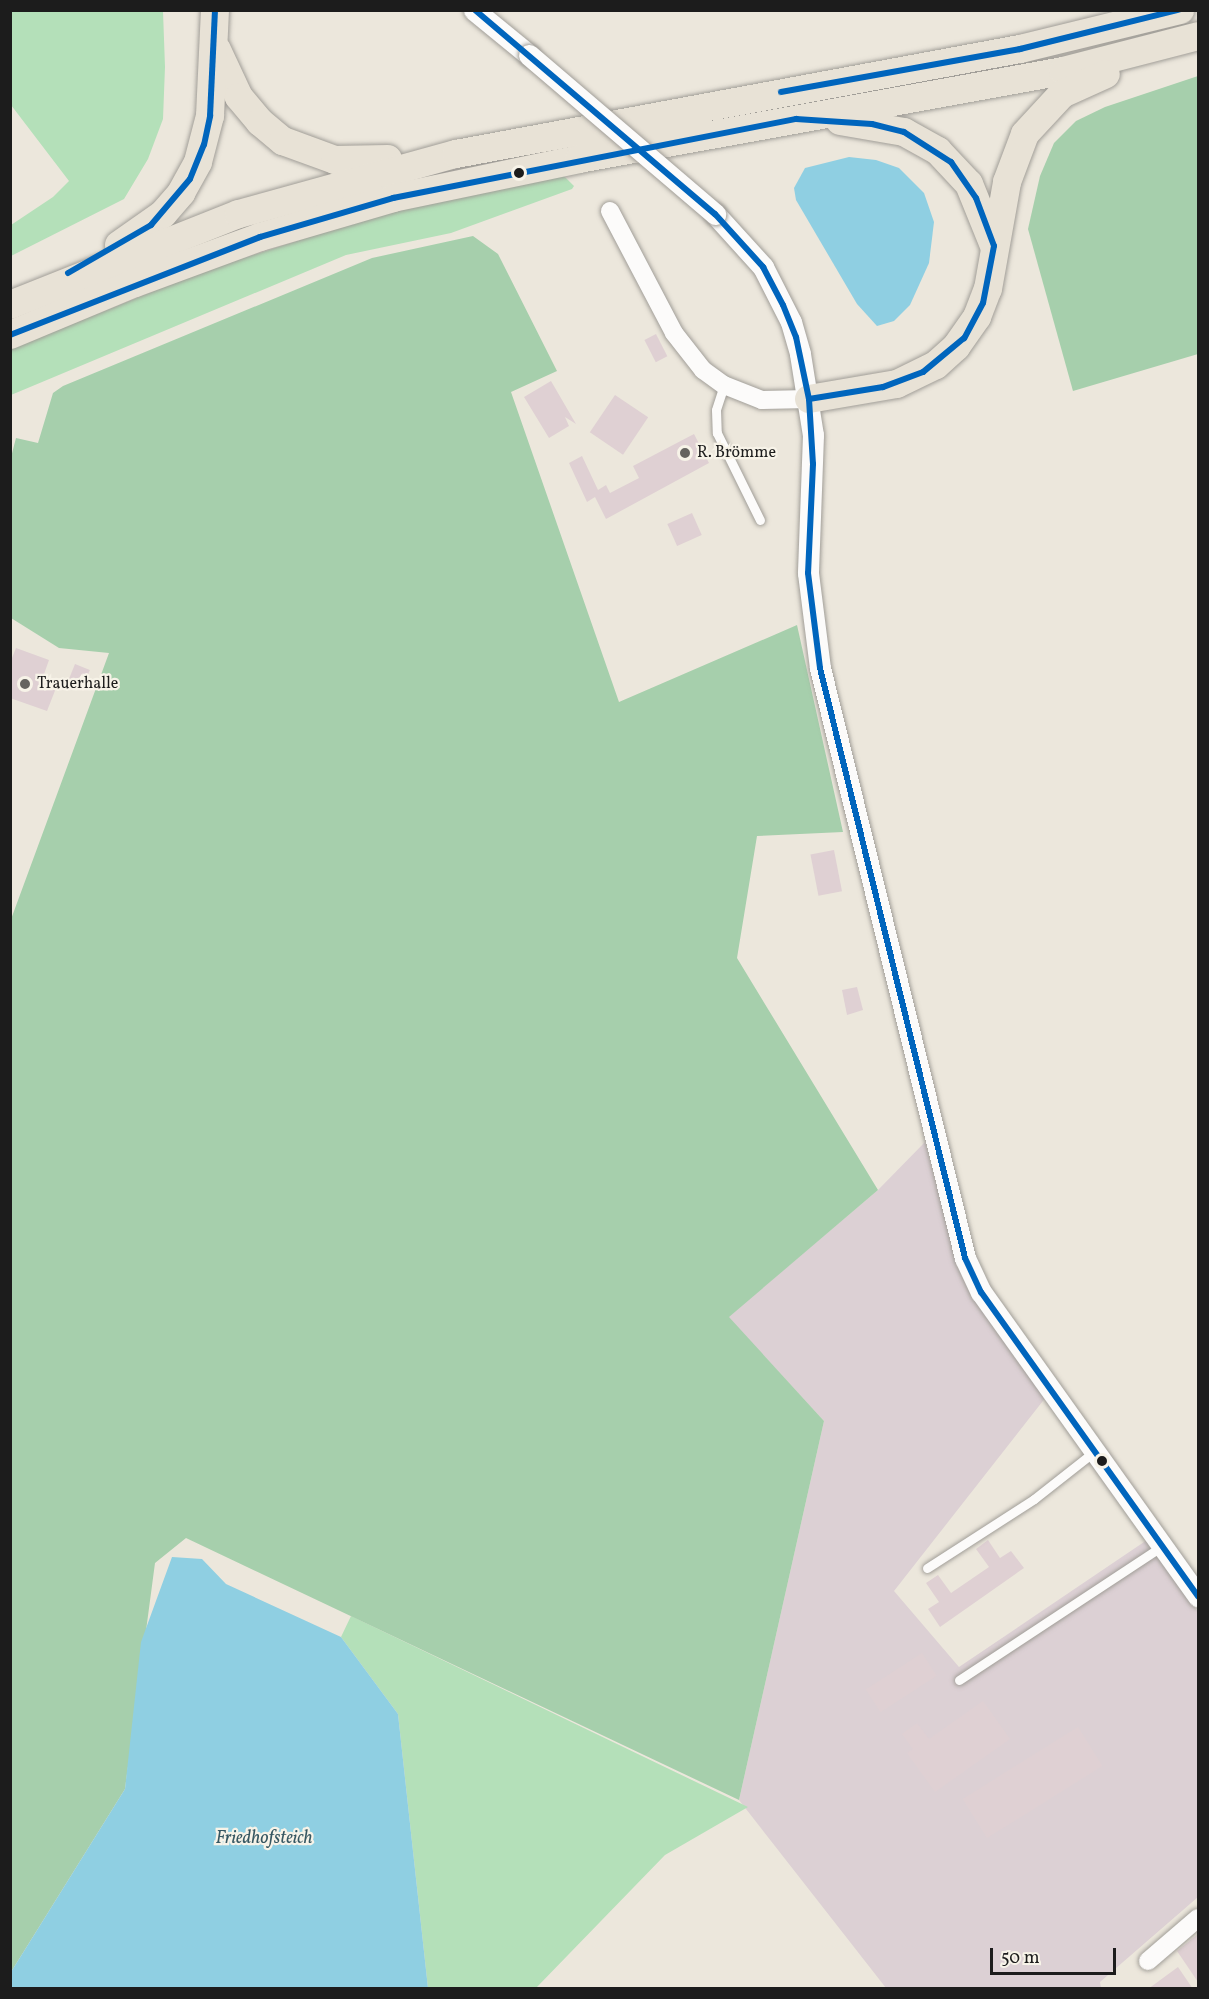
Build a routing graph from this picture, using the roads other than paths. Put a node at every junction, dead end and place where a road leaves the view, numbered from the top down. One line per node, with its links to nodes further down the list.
1 (474, 10): 13 (street, bridge)
2 (1180, 10): 7 (highway)
3 (214, 24): 7 (highway); 10 (highway)
4 (1198, 36): 5 (highway)
5 (1171, 44): 6 (highway); 9 (highway)
6 (796, 119): 9 (highway); 11 (highway)
7 (456, 154): 10 (highway)
8 (610, 211): 12 (street)
9 (994, 246): 13 (highway)
10 (11, 304)
11 (10, 335)
12 (724, 385): 13 (street); 14 (lane)
13 (809, 399): 15 (street)
14 (760, 520)
15 (1095, 1451): 16 (street); 17 (lane)
16 (1163, 1545): 18 (street); 19 (lane)
17 (927, 1568)
18 (1198, 1596)
19 (959, 1680)
20 (1198, 1918): 21 (street)
21 (1148, 1961)

